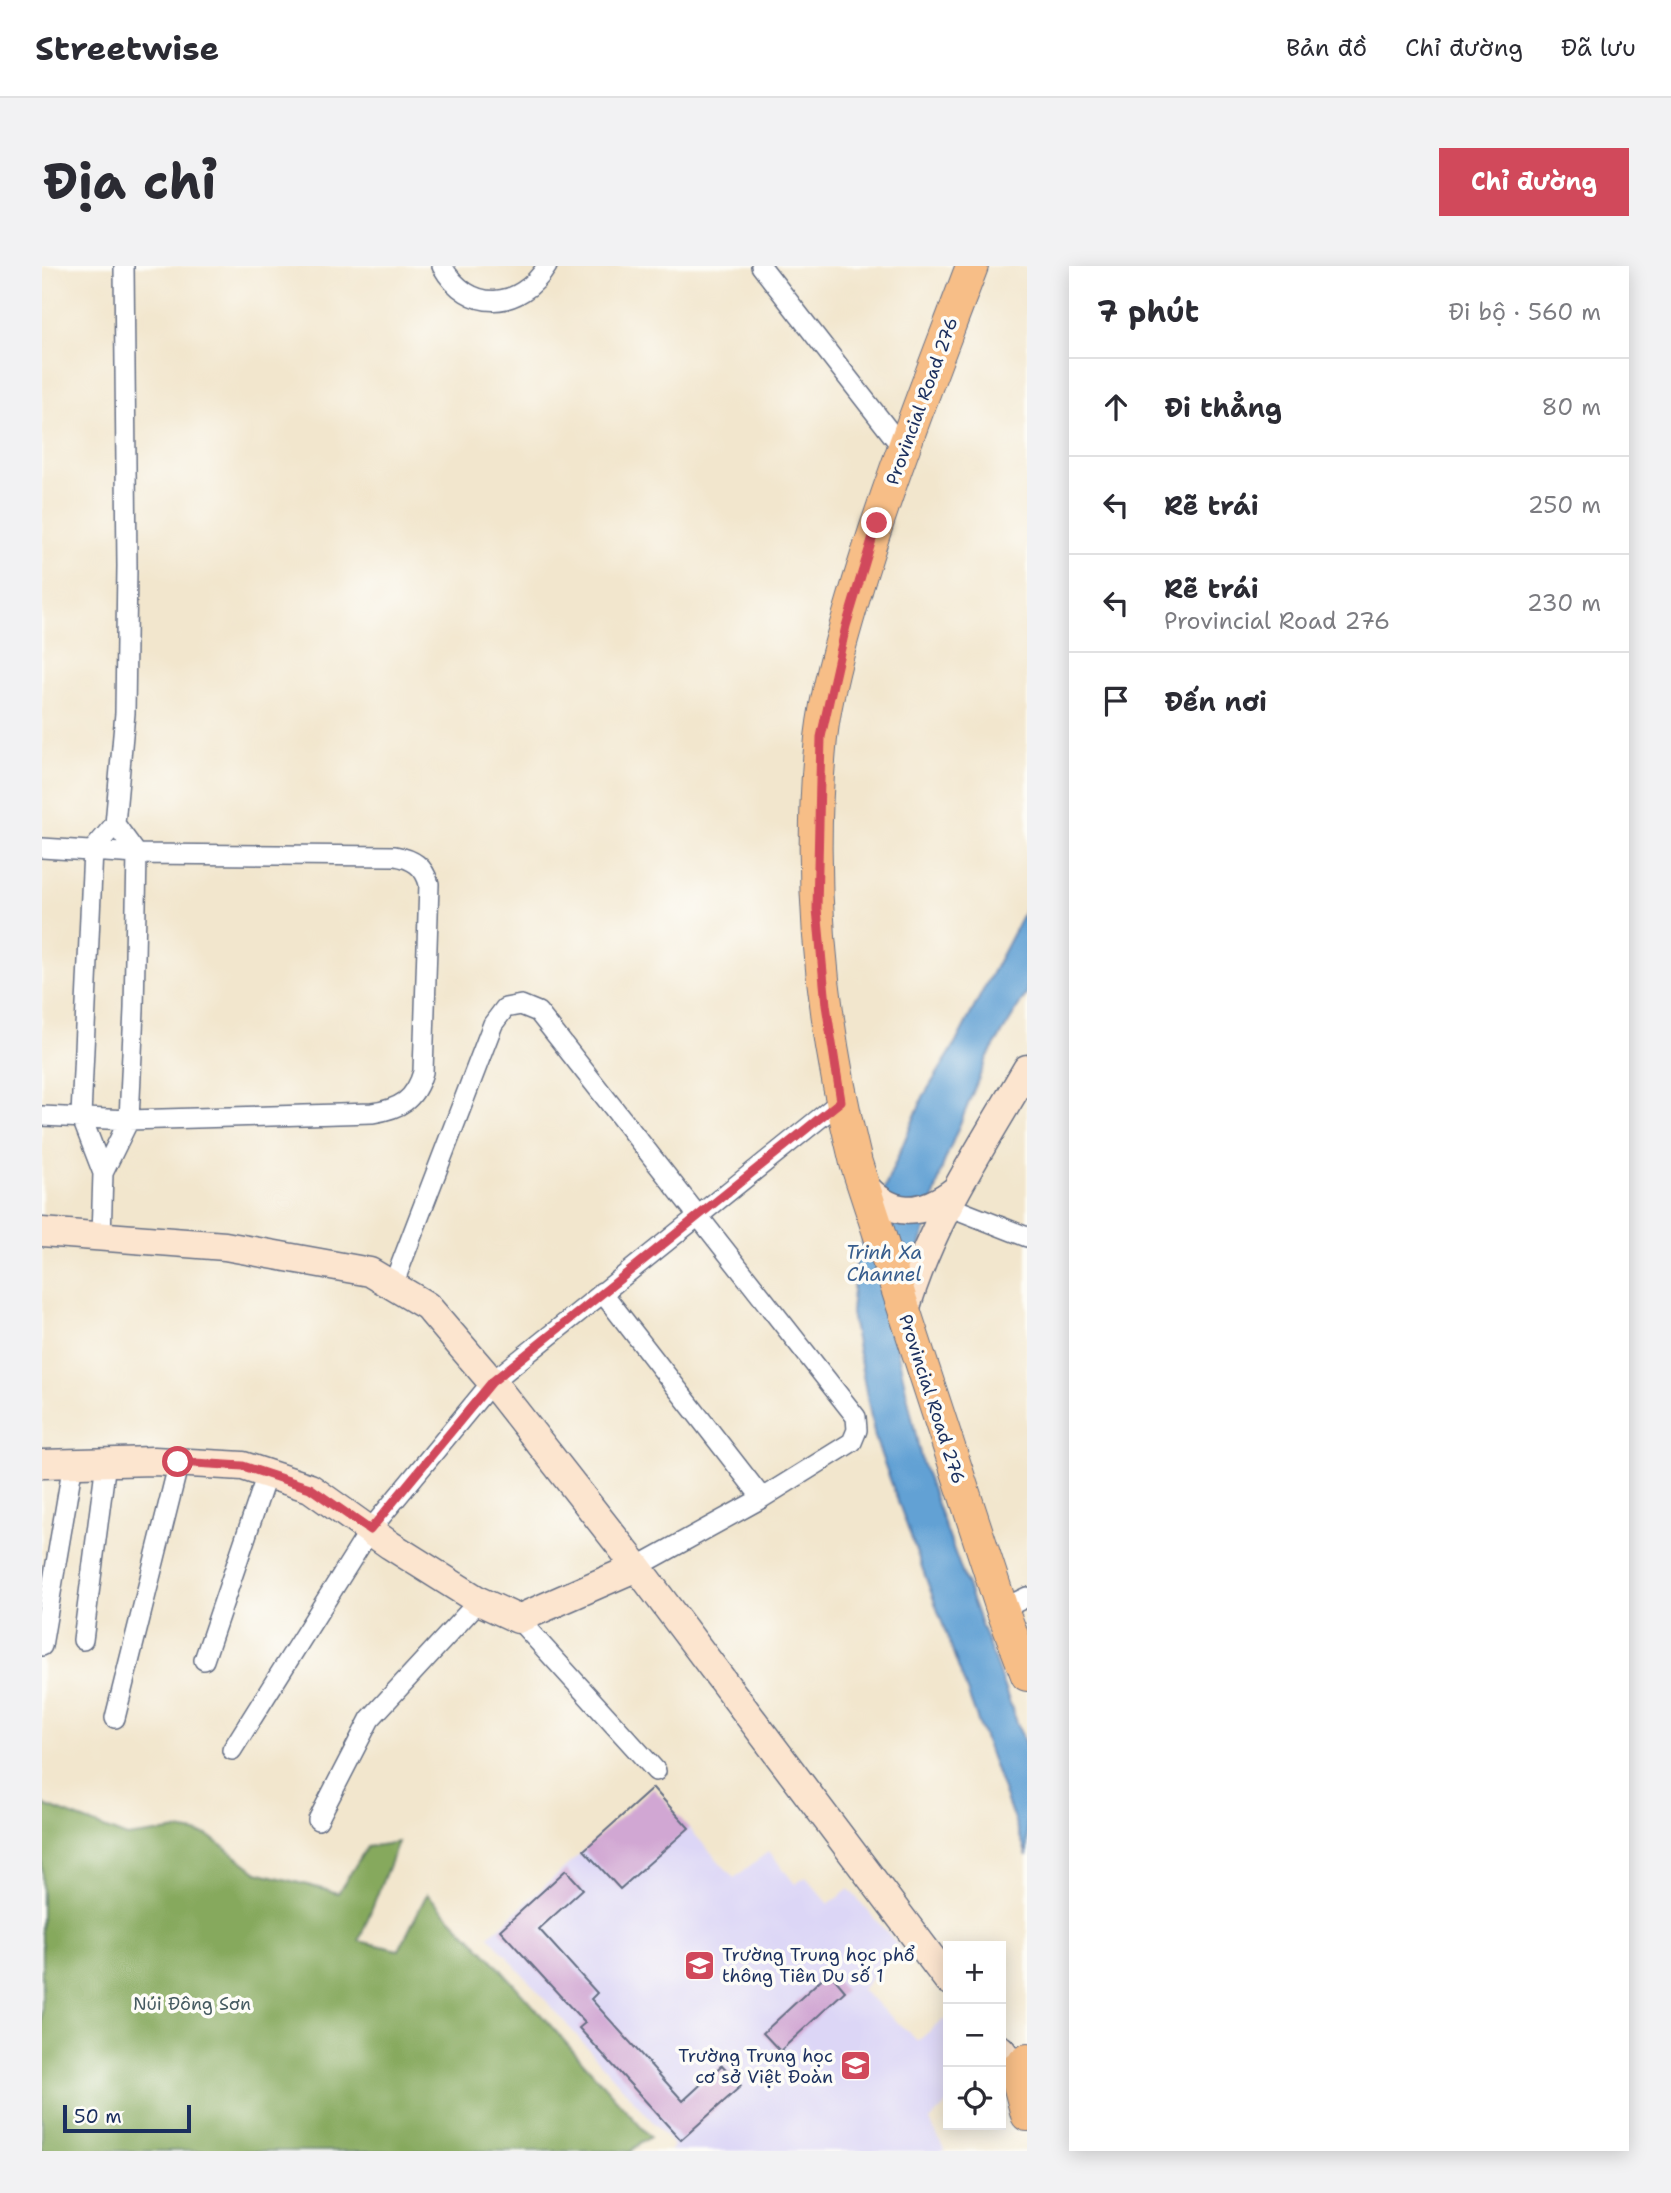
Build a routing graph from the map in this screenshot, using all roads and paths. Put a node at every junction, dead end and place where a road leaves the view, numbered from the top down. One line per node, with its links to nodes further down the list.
1 (124, 266): 7 (street)
2 (442, 266): 3 (street)
3 (547, 266)
4 (761, 266): 6 (street)
5 (972, 266): 6 (main road, Provincial Road 276)
6 (904, 450): 12 (main road, Provincial Road 276)
7 (115, 824): 9 (street); 10 (street)
8 (42, 849): 9 (street)
9 (93, 850): 10 (street); 14 (street)
10 (137, 854): 15 (street); 15 (street)
11 (1027, 1069): 18 (main road)
12 (841, 1101): 17 (main road, Provincial Road 276); 19 (street)
13 (42, 1116): 14 (street)
14 (81, 1116): 15 (street); 16 (street)
15 (129, 1120): 16 (street)
16 (103, 1173): 21 (street)
17 (862, 1183): 18 (main road); 25 (main road, Provincial Road 276)
18 (952, 1198): 22 (street); 25 (main road)
19 (698, 1214): 23 (street); 24 (street); 32 (street)
20 (42, 1232): 21 (main road)
21 (102, 1237): 23 (main road)
22 (1027, 1237)
23 (393, 1285): 26 (main road)
24 (602, 1292): 26 (street); 32 (street)
25 (904, 1314): 36 (main road, Provincial Road 276)
26 (492, 1382): 33 (street); 34 (main road)
27 (106, 1462): 28 (main road); 29 (main road); 38 (street)
28 (178, 1462): 31 (main road); 42 (street)
29 (73, 1463): 30 (main road); 39 (street)
30 (42, 1464)
31 (267, 1474): 33 (main road); 40 (street)
32 (762, 1498): 34 (street)
33 (370, 1530): 35 (main road); 43 (street)
34 (637, 1567): 37 (main road); 46 (main road)
35 (479, 1601): 37 (main road); 45 (street)
36 (1014, 1603): 41 (main road, Provincial Road 276)
37 (518, 1619): 44 (street)
38 (83, 1640)
39 (42, 1646)
40 (204, 1660)
41 (1027, 1675)
42 (115, 1718)
43 (232, 1750)
44 (656, 1771)
45 (318, 1820)
46 (943, 1973)
47 (1014, 2059): 48 (main road)
48 (1027, 2115)

